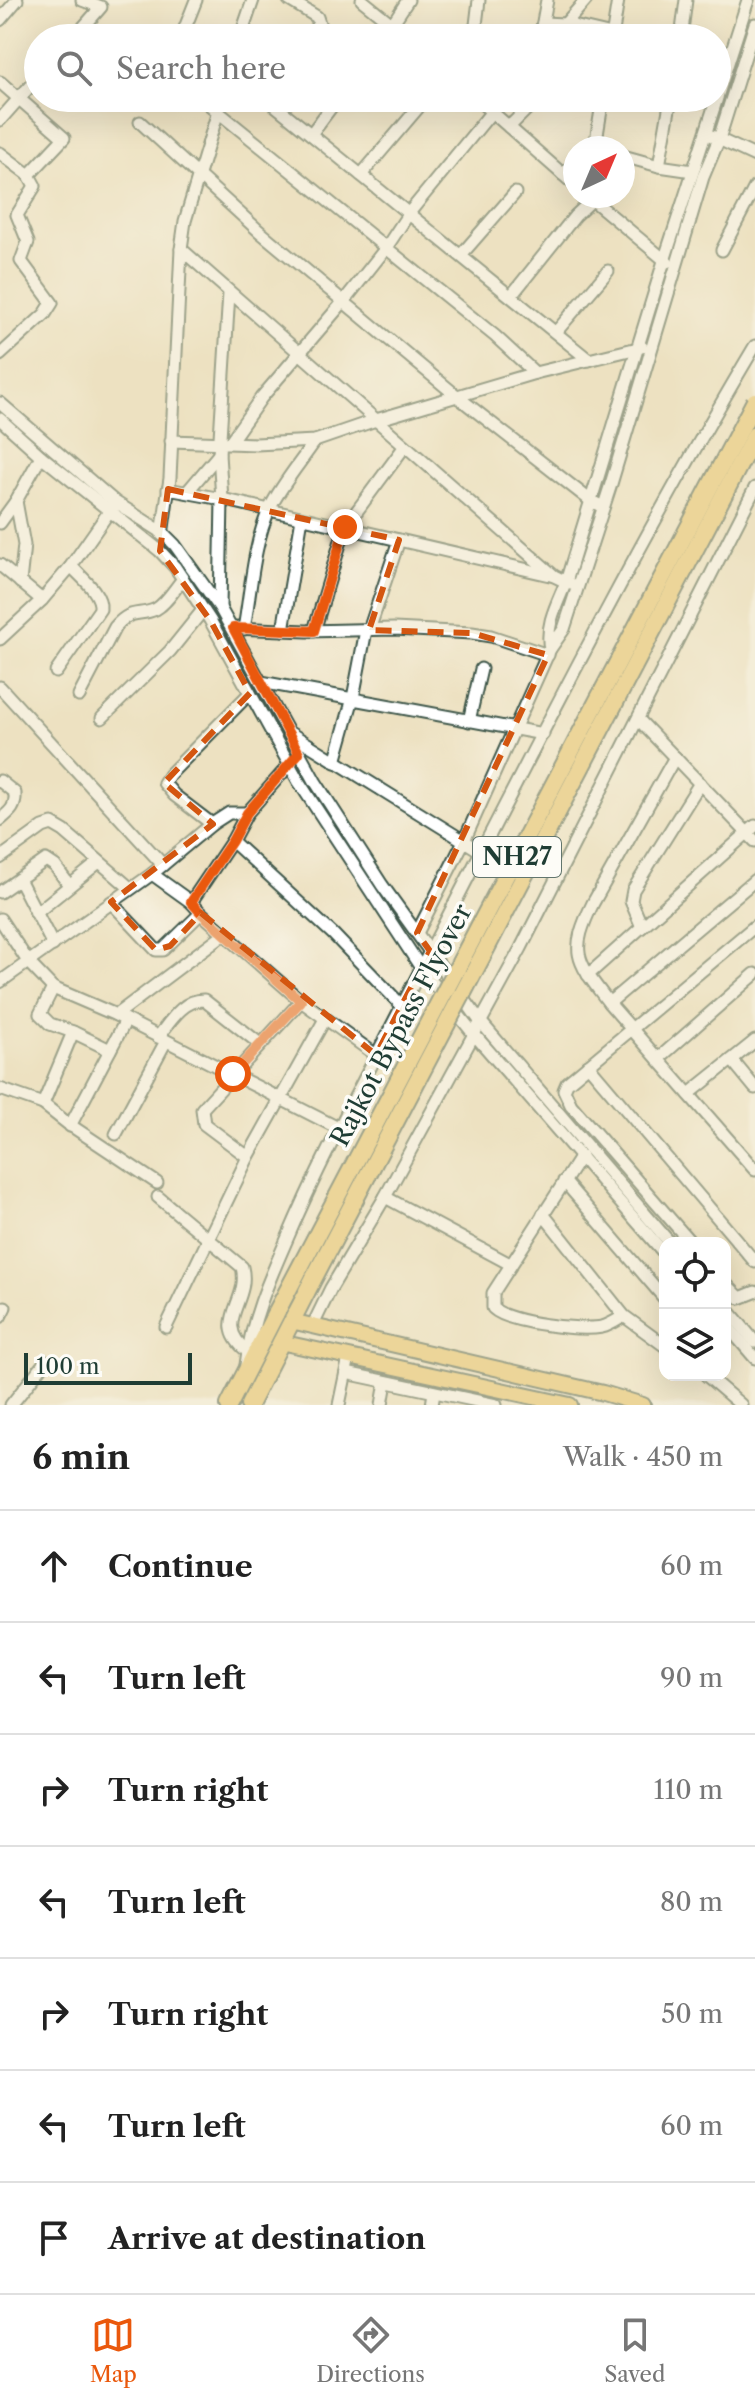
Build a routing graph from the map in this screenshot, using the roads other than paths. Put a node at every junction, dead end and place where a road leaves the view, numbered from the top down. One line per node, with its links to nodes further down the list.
1 (17, 0): 14 (street)
2 (82, 0): 16 (street)
3 (196, 0): 17 (street)
4 (253, 0): 18 (street)
5 (289, 0): 19 (street)
6 (362, 0): 20 (street)
7 (408, 0): 20 (street)
8 (479, 0): 21 (street)
9 (547, 0): 15 (street)
10 (586, 0): 22 (street)
11 (618, 0): 23 (street)
12 (686, 0): 24 (street)
13 (748, 0): 26 (street)
14 (0, 20)
15 (543, 23): 22 (street)
16 (86, 24)
17 (187, 24)
18 (245, 24)
19 (318, 24)
20 (394, 24)
21 (476, 24)
22 (565, 24)
23 (614, 24)
24 (683, 24)
25 (755, 24): 28 (street)
26 (731, 39)
27 (731, 60): 28 (street)
28 (742, 63): 32 (street)
29 (0, 82): 31 (street)
30 (24, 93): 31 (street)
31 (20, 97): 33 (street); 45 (street)
32 (731, 99)
33 (24, 101)
34 (36, 112): 58 (street)
35 (218, 112): 60 (street); 66 (street)
36 (284, 112): 49 (street)
37 (328, 112): 49 (street)
38 (415, 112): 59 (street)
39 (492, 112): 47 (street); 65 (street)
40 (524, 112): 47 (street)
41 (601, 112): 50 (street)
42 (669, 112): 55 (street)
43 (712, 112): 48 (street)
44 (727, 112): 51 (street)
45 (0, 120)
46 (140, 122): 60 (street)
47 (509, 127): 57 (street)
48 (705, 133): 51 (street); 56 (street)
49 (311, 134): 59 (street)
50 (598, 136)
51 (719, 139): 53 (street); 70 (street)
52 (0, 153): 58 (street)
53 (755, 156)
54 (635, 159): 55 (street)
55 (659, 166): 56 (street)
56 (693, 171): 70 (street)
57 (562, 174)
58 (29, 175): 80 (street)
59 (361, 175): 65 (street)
60 (199, 176): 67 (street); 74 (street)
61 (755, 187): 68 (street)
62 (515, 193): 69 (street)
63 (582, 208): 73 (street)
64 (602, 208): 70 (street)
65 (409, 213): 66 (street); 69 (street)
66 (386, 248): 74 (street); 82 (street)
67 (181, 249): 72 (street); 89 (street)
68 (722, 250)
69 (461, 255): 73 (street)
70 (670, 264): 76 (street); 78 (street)
71 (608, 271): 75 (street)
72 (229, 293): 79 (street); 91 (street)
73 (511, 296): 75 (street)
74 (344, 301): 79 (street); 83 (street)
75 (556, 332): 81 (street)
76 (652, 345): 78 (street); 102 (street)
77 (755, 346): 138 (street)
78 (637, 348): 81 (street); 100 (street)
79 (299, 353): 87 (street); 91 (street)
80 (0, 355)
81 (589, 360): 82 (street)
82 (535, 373): 83 (street)
83 (458, 397): 87 (street); 100 (street)
84 (755, 401): 223 (highway, Rajkot Bypass Flyover / NH27, bridge)
85 (0, 403): 94 (street)
86 (0, 419): 93 (street)
87 (376, 420): 90 (street); 92 (street)
88 (755, 435): 223 (highway, Rajkot Bypass Flyover / NH27, bridge)
89 (171, 441): 91 (street); 96 (street)
90 (315, 441): 91 (street); 103 (street)
91 (223, 445): 97 (street); 98 (street)
92 (405, 446): 106 (street); 112 (street)
93 (41, 456): 94 (street); 99 (street)
94 (66, 469): 101 (street)
95 (755, 488): 134 (street)
96 (168, 489): 97 (street); 107 (street)
97 (187, 492): 98 (street)
98 (222, 499): 103 (street); 118 (street)
99 (16, 501): 105 (street); 114 (street)
100 (591, 501): 102 (street); 115 (street)
101 (112, 506): 107 (street); 109 (street); 111 (street)
102 (603, 507): 116 (street)
103 (269, 510): 104 (street); 120 (street)
104 (302, 518): 106 (street); 121 (street)
105 (0, 523)
106 (345, 527): 108 (street); 123 (street)
107 (162, 532): 109 (street); 118 (street)
108 (399, 540): 112 (street); 122 (street)
109 (160, 551): 113 (street)
110 (0, 565): 114 (street)
111 (71, 566): 117 (street); 127 (street)
112 (554, 576): 115 (street)
113 (183, 579): 119 (street); 131 (street)
114 (20, 582): 117 (street)
115 (566, 582): 116 (street); 125 (street)
116 (578, 588): 125 (street)
117 (42, 600): 124 (street)
118 (220, 608): 120 (street)
119 (203, 610): 130 (street); 133 (street)
120 (238, 628): 121 (street); 128 (street)
121 (283, 630): 123 (street)
122 (368, 630): 123 (street); 125 (street); 132 (street)
123 (314, 631)
124 (0, 639)
125 (549, 652): 137 (street)
126 (481, 669): 135 (street)
127 (56, 672)
128 (261, 682): 132 (street); 136 (street)
129 (0, 687): 154 (street)
130 (250, 693): 142 (street); 147 (street)
131 (79, 696)
132 (353, 698): 135 (street); 141 (street)
133 (102, 718)
134 (638, 719): 140 (street); 183 (street)
135 (469, 721): 137 (street)
136 (286, 730): 139 (street); 141 (street)
137 (514, 730): 138 (street); 150 (street)
138 (543, 734): 151 (street)
139 (299, 753): 142 (street); 169 (street)
140 (675, 757): 144 (street); 175 (street)
141 (335, 762): 150 (street)
142 (289, 766): 145 (street); 173 (street)
143 (0, 781): 146 (street)
144 (700, 783): 148 (street); 167 (street)
145 (247, 813): 147 (street); 149 (street)
146 (0, 820)
147 (212, 824): 154 (street)
148 (753, 833): 167 (street)
149 (232, 841): 162 (street); 180 (street)
150 (464, 841): 151 (street); 169 (street)
151 (482, 852): 171 (street)
152 (0, 858): 153 (street)
153 (99, 862): 158 (street); 159 (street)
154 (163, 865): 155 (street)
155 (152, 874): 159 (street); 162 (street)
156 (19, 879): 158 (street); 160 (street); 163 (street)
157 (755, 880): 179 (street)
158 (69, 885): 163 (street)
159 (130, 888): 161 (street)
160 (0, 892)
161 (111, 902): 164 (street); 170 (street)
162 (191, 902): 164 (street)
163 (36, 913): 170 (street)
164 (201, 913): 168 (street)
165 (0, 919): 172 (street)
166 (755, 926): 184 (street)
167 (642, 927): 175 (street)
168 (225, 933): 178 (street); 181 (street)
169 (417, 933): 171 (street)
170 (53, 945): 172 (street)
171 (430, 951): 173 (street); 183 (street)
172 (29, 963): 176 (street); 177 (street)
173 (421, 968): 180 (street); 186 (street)
174 (755, 974): 192 (street)
175 (588, 975): 179 (street)
176 (2, 976)
177 (53, 988): 181 (street); 185 (street)
178 (301, 1001): 182 (street); 189 (street)
179 (609, 1003): 184 (street)
180 (402, 1006): 191 (street)
181 (121, 1018): 187 (street); 190 (street)
182 (325, 1019): 191 (street); 199 (street)
183 (480, 1021): 186 (street); 212 (street)
184 (632, 1030): 192 (street); 194 (street)
185 (73, 1032): 190 (street); 200 (street)
186 (473, 1033): 204 (street); 210 (street)
187 (162, 1039): 189 (street); 195 (street); 203 (street)
188 (755, 1041): 193 (street)
189 (260, 1044): 195 (street)
190 (110, 1050): 201 (street)
191 (376, 1055): 202 (street)
192 (658, 1059): 198 (street)
193 (732, 1060): 196 (street); 198 (street)
194 (588, 1065): 213 (street); 216 (street)
195 (233, 1074): 199 (street); 205 (street)
196 (755, 1088)
197 (0, 1089): 200 (street)
198 (689, 1094): 206 (street)
199 (280, 1099): 202 (street); 205 (street)
200 (43, 1104): 201 (street)
201 (70, 1126): 208 (street)
202 (338, 1128): 230 (street)
203 (116, 1134)
204 (581, 1156): 207 (street); 215 (street)
205 (248, 1157): 214 (street)
206 (755, 1170)
207 (564, 1181): 211 (street); 219 (street)
208 (157, 1183)
209 (158, 1197): 214 (street)
210 (385, 1197): 217 (street); 225 (street)
211 (543, 1214): 217 (street); 222 (street)
212 (665, 1237)
213 (686, 1237)
214 (210, 1241): 224 (street); 230 (street)
215 (659, 1247)
216 (755, 1262)
217 (510, 1264): 222 (street)
218 (731, 1289): 220 (street)
219 (659, 1292)
220 (755, 1292)
221 (728, 1309): 229 (street)
222 (624, 1316): 228 (street)
223 (284, 1317): 225 (main road); 227 (highway, NH27); 234 (highway, Rajkot Bypass Flyover / NH27)
224 (166, 1327)
225 (312, 1327): 247 (main road)
226 (731, 1330): 232 (street)
227 (280, 1342): 231 (main road); 242 (highway, NH27)
228 (659, 1342)
229 (755, 1342)
230 (247, 1351): 234 (street)
231 (349, 1357): 235 (street); 238 (main road)
232 (755, 1358)
233 (46, 1361): 240 (street)
234 (245, 1373): 241 (highway, NH27)
235 (346, 1373): 237 (street); 243 (street)
236 (713, 1381): 248 (street)
237 (386, 1382): 239 (street); 244 (street)
238 (503, 1389): 245 (street); 246 (main road)
239 (433, 1399): 245 (street)
240 (11, 1405)
241 (229, 1405)
242 (249, 1405)
243 (339, 1405)
244 (382, 1405)
245 (498, 1405)
246 (570, 1405)
247 (643, 1405)
248 (741, 1405)

